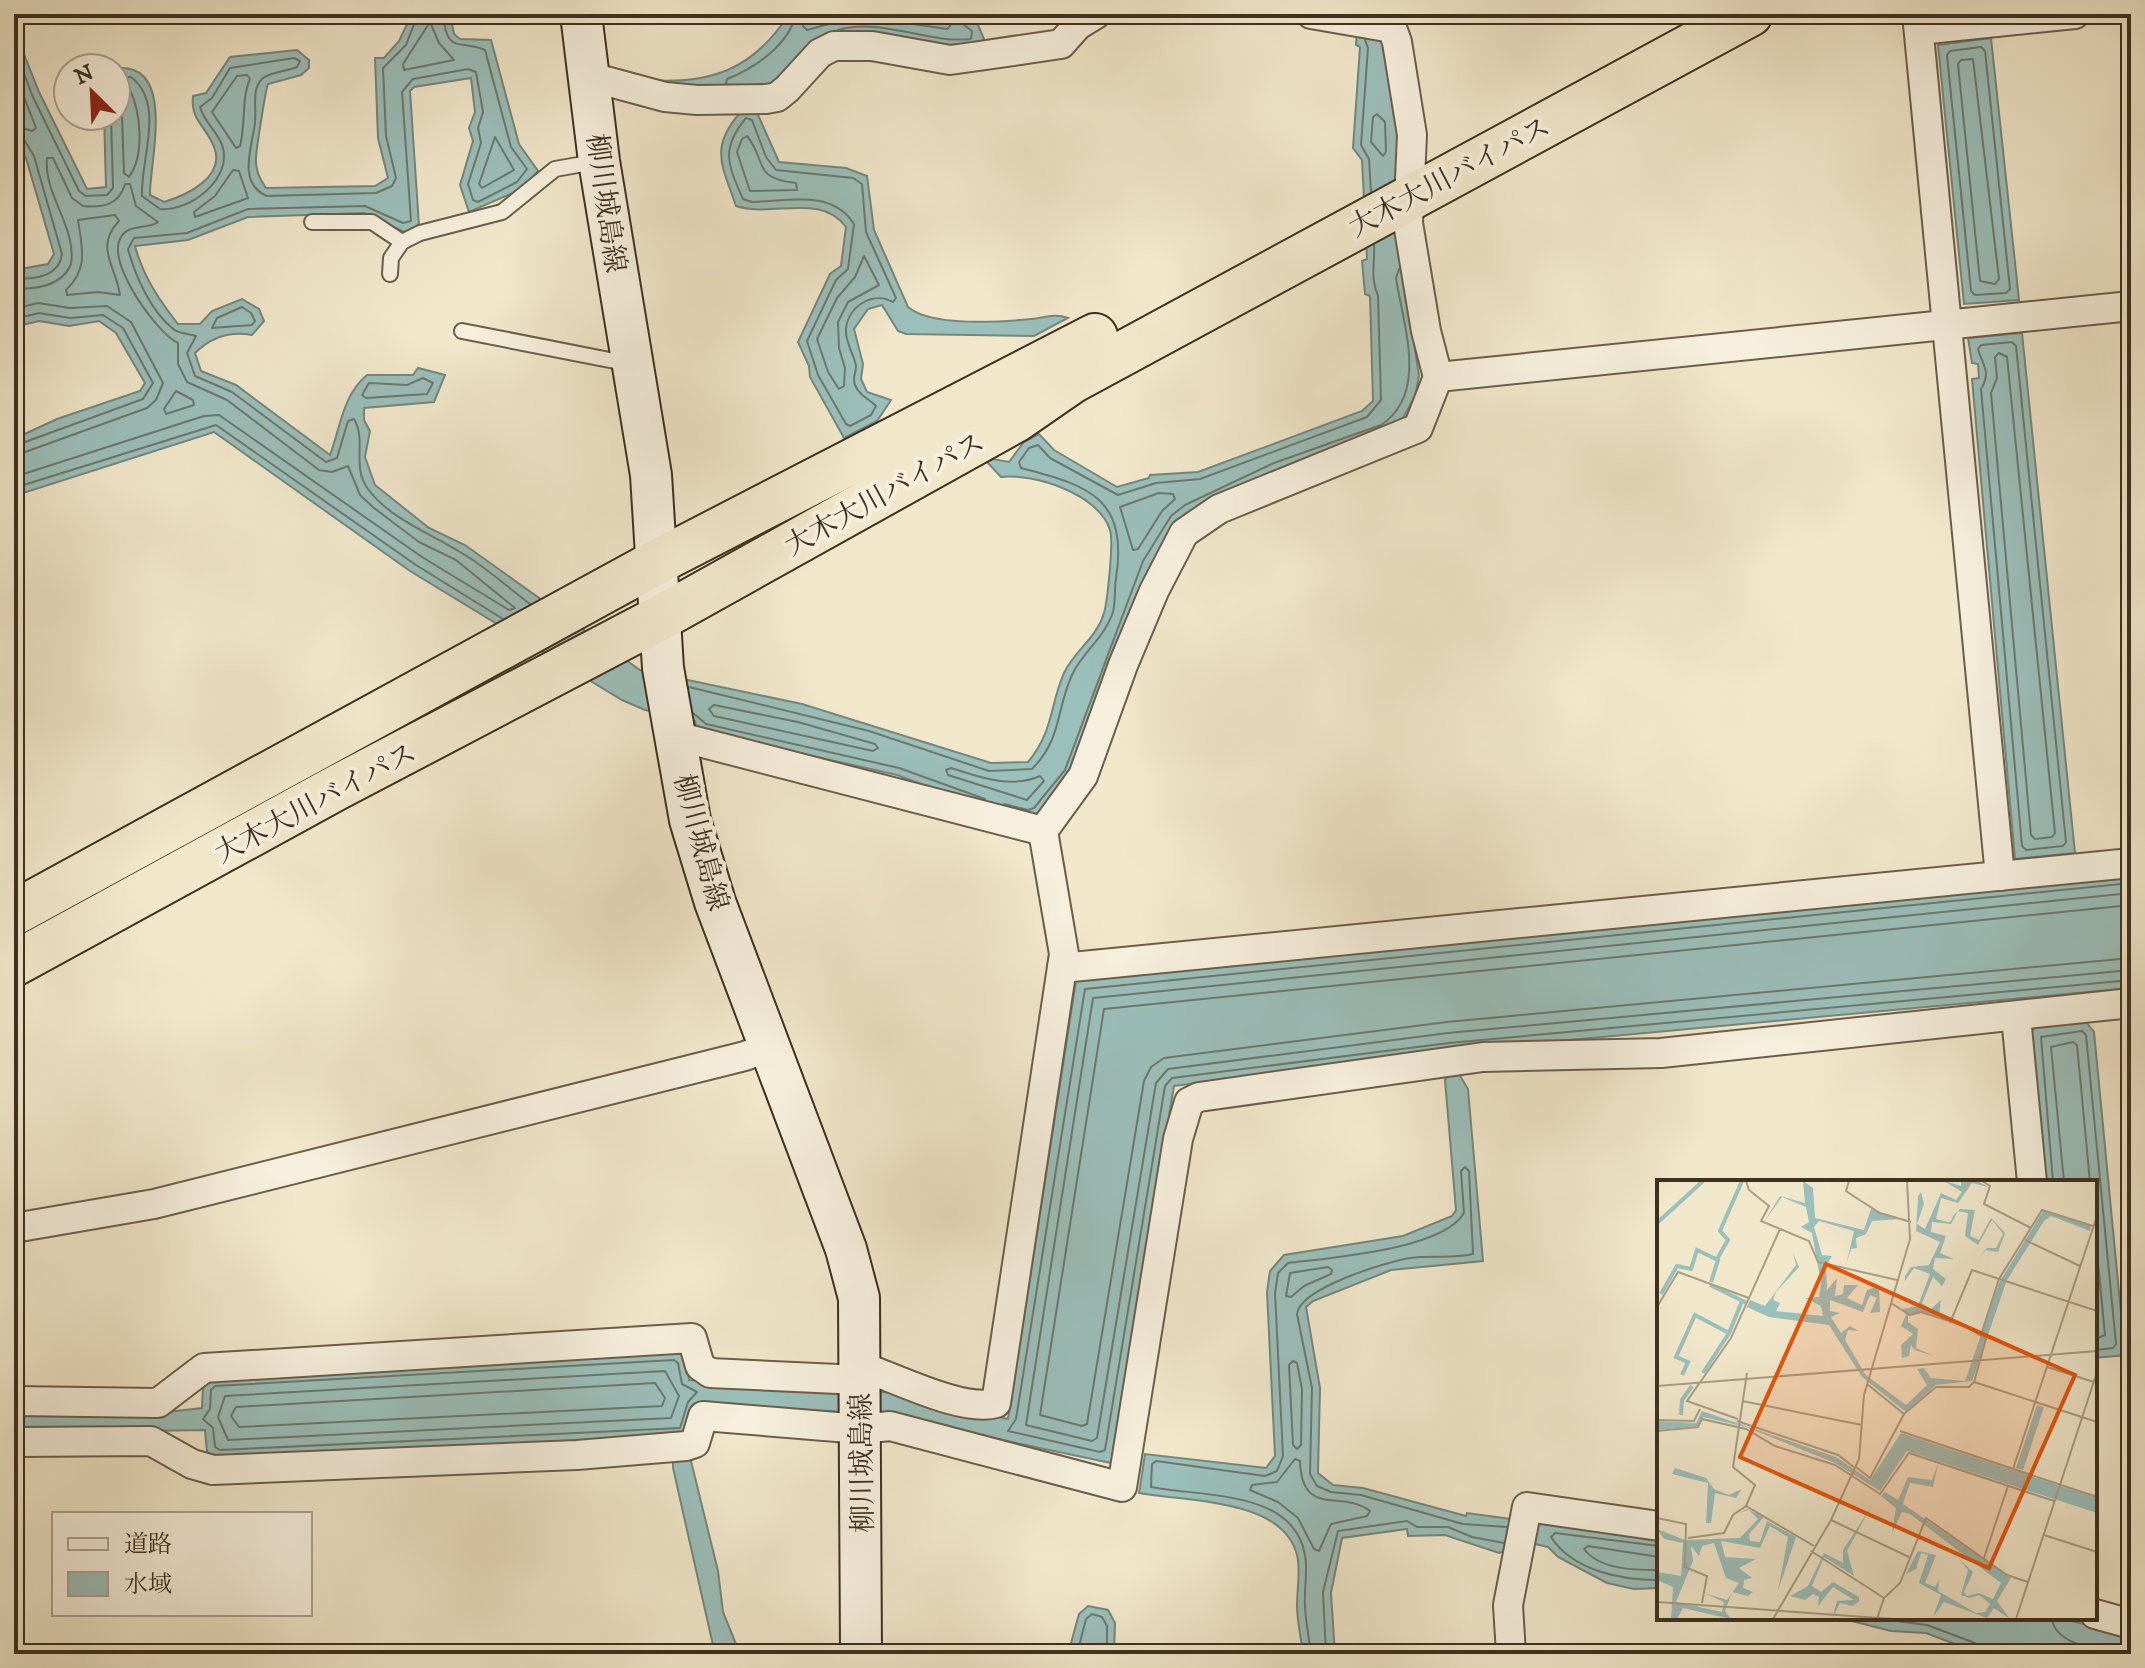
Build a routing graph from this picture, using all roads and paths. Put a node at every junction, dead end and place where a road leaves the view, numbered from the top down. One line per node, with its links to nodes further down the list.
1 (581, 14): 8 (main road, 柳川城島線)
2 (1698, 14): 10 (highway, 大木大川バイパス)
3 (1750, 14): 10 (highway, 大木大川バイパス)
4 (2075, 14): 7 (street)
5 (1333, 16): 10 (street)
6 (1084, 18): 8 (street)
7 (1918, 22): 15 (street)
8 (591, 77): 9 (main road, 柳川城島線)
9 (599, 161): 12 (lane); 17 (main road, 柳川城島線)
10 (1408, 185): 18 (street); 19 (highway, 大木大川バイパス)
11 (312, 222): 12 (lane)
12 (402, 242): 13 (lane)
13 (390, 274)
14 (2131, 306): 15 (street)
15 (1950, 323): 18 (street); 25 (street)
16 (462, 331): 17 (lane)
17 (632, 365): 20 (main road, 柳川城島線)
18 (1438, 377): 23 (street)
19 (864, 478): 20 (highway, 大木大川バイパス); 21 (highway, 大木大川バイパス)
20 (657, 562): 21 (main road, 柳川城島線); 26 (highway, 大木大川バイパス)
21 (660, 618): 22 (main road, 柳川城島線); 27 (highway, 大木大川バイパス)
22 (675, 730): 23 (street); 31 (main road, 柳川城島線)
23 (1043, 831): 28 (street)
24 (2131, 863): 25 (street)
25 (2000, 876): 28 (street)
26 (14, 913)
27 (14, 964)
28 (1062, 968): 34 (street)
29 (2131, 1003): 30 (street)
30 (2016, 1017): 32 (street); 34 (street)
31 (771, 1046): 33 (street); 34 (main road, 柳川城島線)
32 (2032, 1180)
33 (14, 1228)
34 (860, 1398): 35 (street); 36 (street); 40 (main road, 柳川城島線)
35 (14, 1401)
36 (14, 1442)
37 (1657, 1526): 41 (street)
38 (2097, 1615): 39 (street)
39 (2131, 1624)
40 (861, 1654)
41 (1511, 1654)

